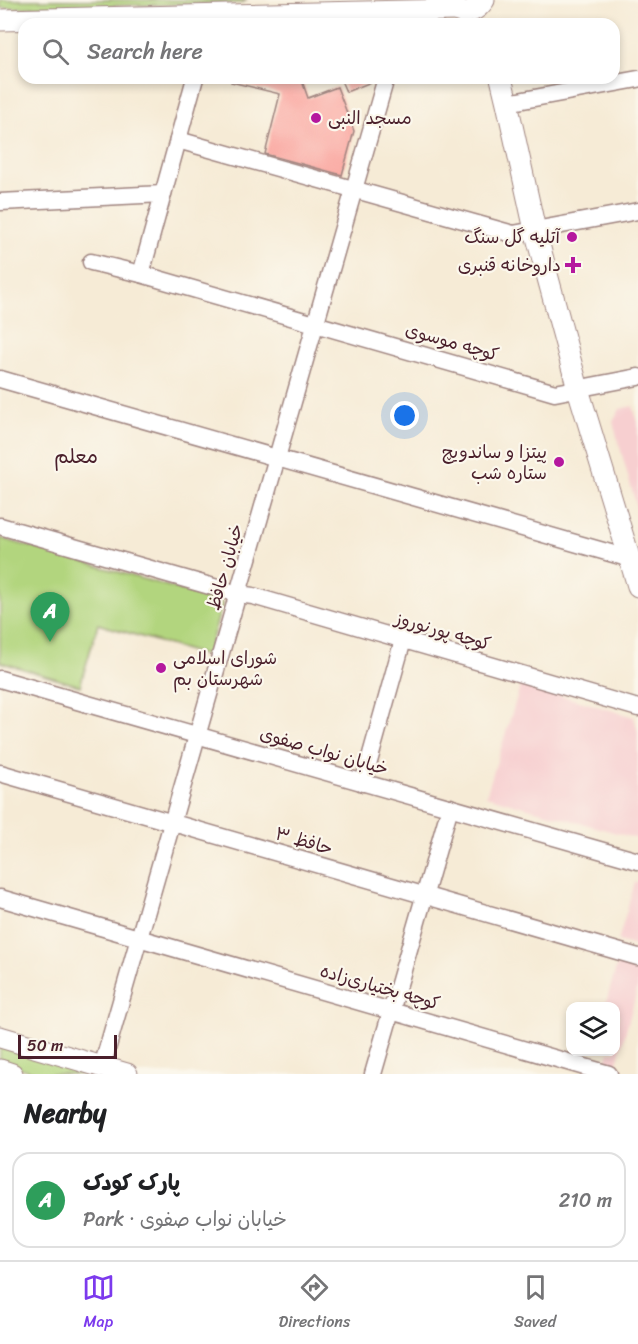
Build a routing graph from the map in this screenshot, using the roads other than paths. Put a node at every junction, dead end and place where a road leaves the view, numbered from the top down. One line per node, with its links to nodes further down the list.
1 (450, 5): 3 (main road); 4 (main road)
2 (261, 7): 4 (main road); 5 (main road)
3 (484, 9)
4 (403, 17)
5 (220, 18)
6 (0, 20): 7 (main road)
7 (18, 20)
8 (638, 79): 9 (street)
9 (620, 82)
10 (193, 84): 15 (street)
11 (384, 84): 16 (street, خیابان حافظ)
12 (502, 84): 14 (main road)
13 (611, 84): 14 (street)
14 (507, 103): 20 (main road)
15 (178, 140): 16 (street); 17 (street)
16 (354, 190): 20 (street); 23 (street, خیابان حافظ)
17 (163, 194): 18 (street); 22 (street)
18 (0, 202)
19 (638, 211): 20 (street)
20 (535, 230): 26 (main road)
21 (91, 262): 22 (street, کوچه موسوی)
22 (141, 274): 23 (street, کوچه موسوی)
23 (315, 323): 26 (street, کوچه موسوی); 27 (street, خیابان حافظ)
24 (638, 377): 26 (street, کوچه موسوی)
25 (0, 379): 27 (street)
26 (578, 389): 29 (main road)
27 (277, 459): 29 (street); 30 (street, خیابان حافظ)
28 (0, 526): 30 (street, کوچه پورنوروز)
29 (635, 571)
30 (238, 594): 31 (street, کوچه پورنوروز); 34 (street, خیابان حافظ)
31 (403, 640): 33 (street, کوچه پورنوروز); 36 (street)
32 (0, 679): 34 (street, خیابان نواب صفوی)
33 (638, 708)
34 (197, 736): 36 (street, خیابان نواب صفوی); 38 (street, خیابان حافظ)
35 (0, 773): 38 (street, حافظ ۳)
36 (363, 783): 37 (street, خیابان نواب صفوی)
37 (450, 807): 39 (street, خیابان نواب صفوی); 40 (street)
38 (172, 823): 40 (street, حافظ ۳); 42 (street, خیابان حافظ)
39 (638, 861)
40 (425, 896): 43 (street, حافظ ۳); 44 (street)
41 (0, 898): 42 (street, کوچه بختیاری‌زاده)
42 (139, 938): 44 (street, کوچه بختیاری‌زاده); 46 (street, خیابان حافظ)
43 (638, 957)
44 (392, 1011): 50 (street); 51 (street, کوچه بختیاری‌زاده)
45 (0, 1037): 46 (main road)
46 (102, 1067): 49 (main road)
47 (0, 1071): 48 (main road)
48 (12, 1074)
49 (127, 1074)
50 (373, 1074)
51 (609, 1074)

